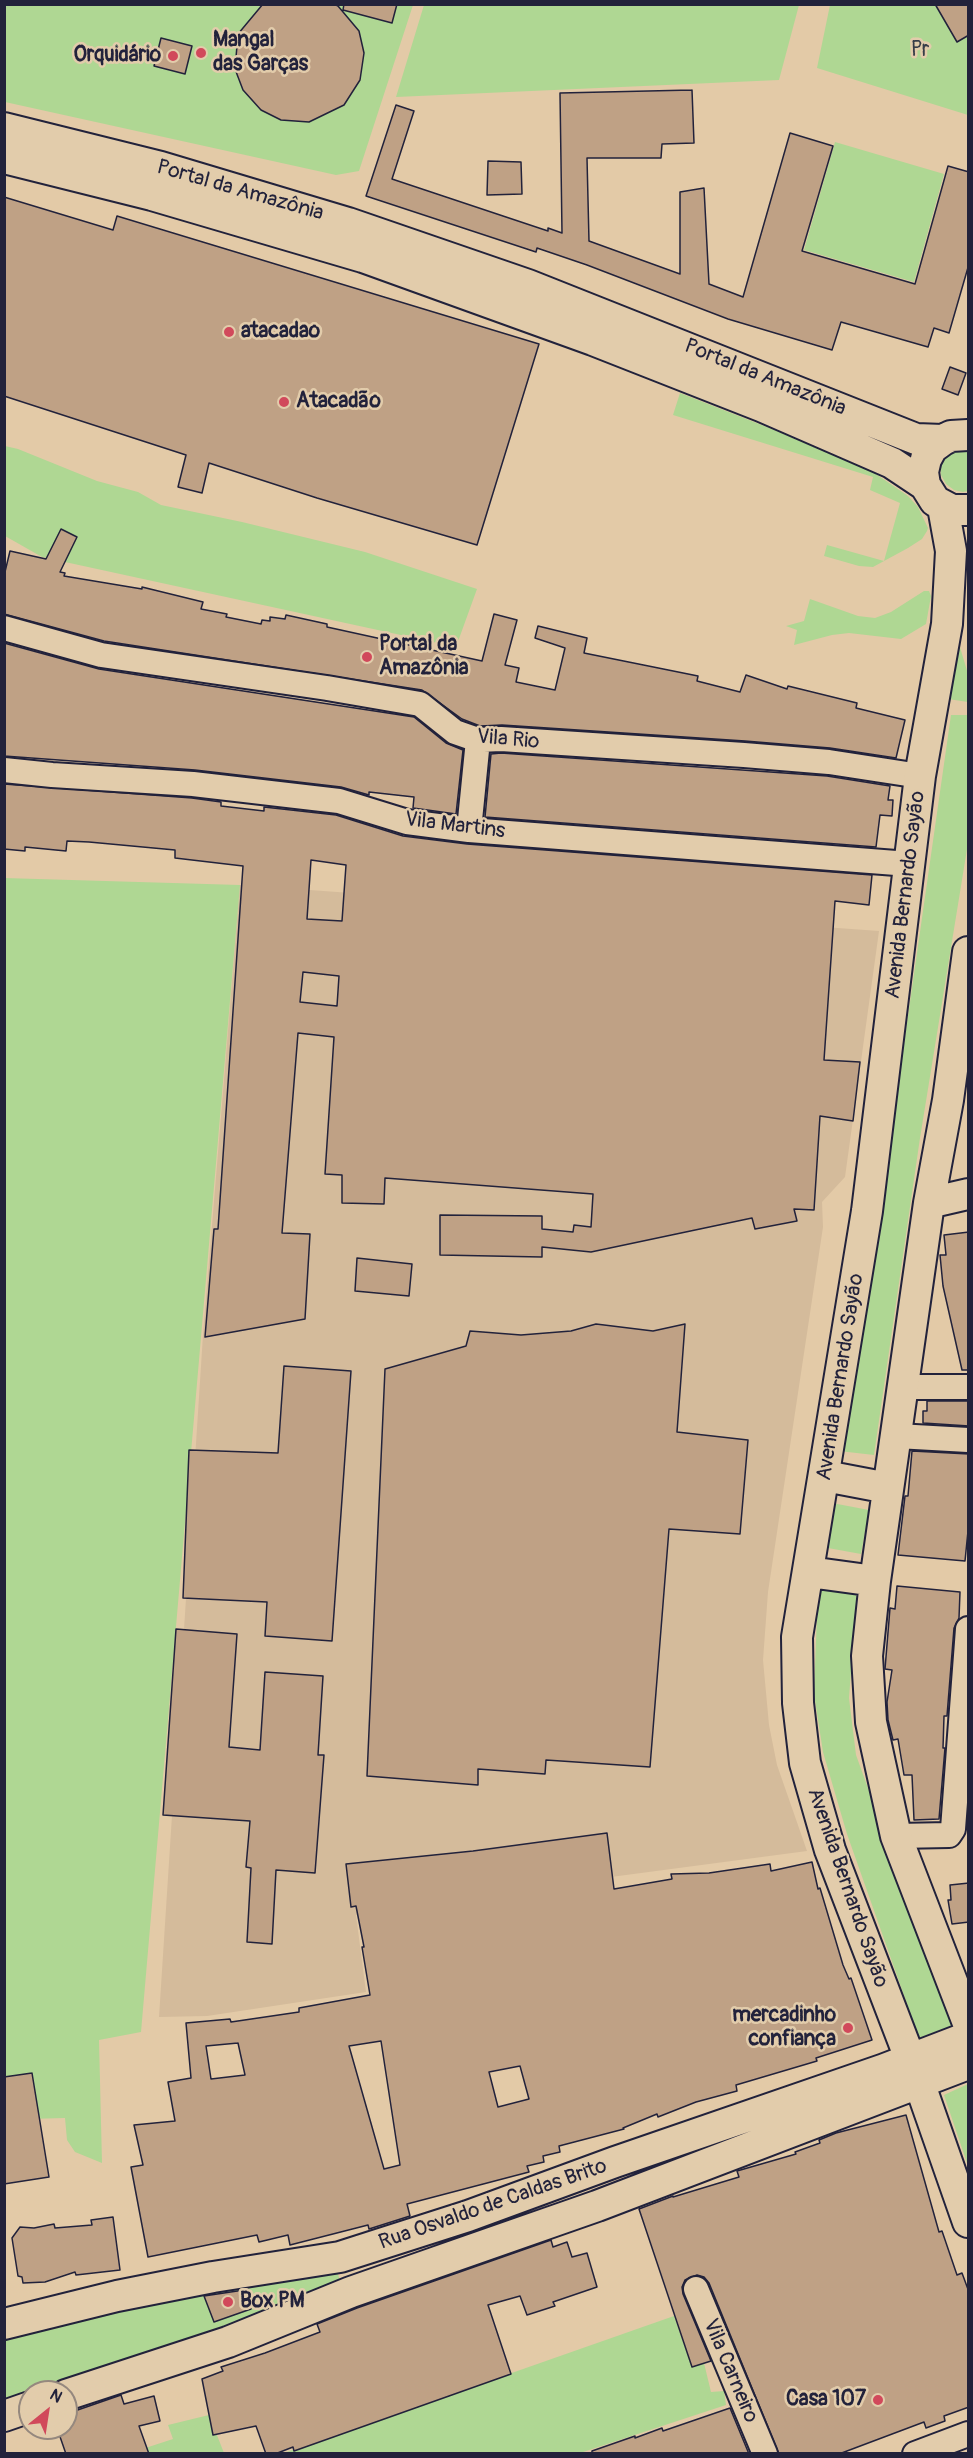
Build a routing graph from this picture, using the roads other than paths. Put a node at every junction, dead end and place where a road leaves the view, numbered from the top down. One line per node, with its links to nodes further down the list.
1 (4, 128): 3 (street, Portal da Amazônia)
2 (4, 158): 4 (street, Portal da Amazônia)
3 (960, 434): 4 (street, Avenida Bernardo Sayão)
4 (945, 501): 8 (street, Avenida Bernardo Sayão)
5 (4, 628): 6 (street, Vila Rio)
6 (478, 740): 8 (street, Vila Rio); 9 (street)
7 (4, 770): 9 (street, Vila Martins)
8 (920, 776): 10 (street, Avenida Bernardo Sayão)
9 (469, 830): 10 (street, Vila Martins)
10 (909, 864): 18 (street, Avenida Bernardo Sayão)
11 (969, 952): 13 (street)
12 (969, 1194): 13 (street)
13 (929, 1203): 14 (street)
14 (902, 1387): 15 (street); 16 (street)
15 (969, 1387)
16 (897, 1436): 17 (street); 19 (street)
17 (969, 1440)
18 (825, 1476): 19 (street); 20 (street, Avenida Bernardo Sayão)
19 (888, 1488): 21 (street)
20 (809, 1572): 21 (street); 27 (street, Avenida Bernardo Sayão)
21 (875, 1581): 23 (street)
22 (969, 1629): 23 (street)
23 (896, 1836): 24 (street)
24 (969, 2023)
25 (969, 2037): 27 (street, Rua Osvaldo de Caldas Brito)
26 (969, 2064): 27 (street, Rua Osvaldo de Caldas Brito)
27 (914, 2071): 28 (street, Rua Osvaldo de Caldas Brito); 29 (street, Rua Osvaldo de Caldas Brito); 30 (street, Avenida Bernardo Sayão)
28 (615, 2162): 29 (street); 31 (street, Rua Osvaldo de Caldas Brito)
29 (627, 2194): 33 (street, Rua Osvaldo de Caldas Brito)
30 (969, 2222)
31 (340, 2257): 33 (street); 34 (street, Rua Osvaldo de Caldas Brito)
32 (696, 2289): 37 (street, Vila Carneiro)
33 (351, 2292): 35 (street, Rua Osvaldo de Caldas Brito)
34 (4, 2324)
35 (78, 2391)
36 (969, 2434): 38 (street)
37 (765, 2454)
38 (915, 2454)

